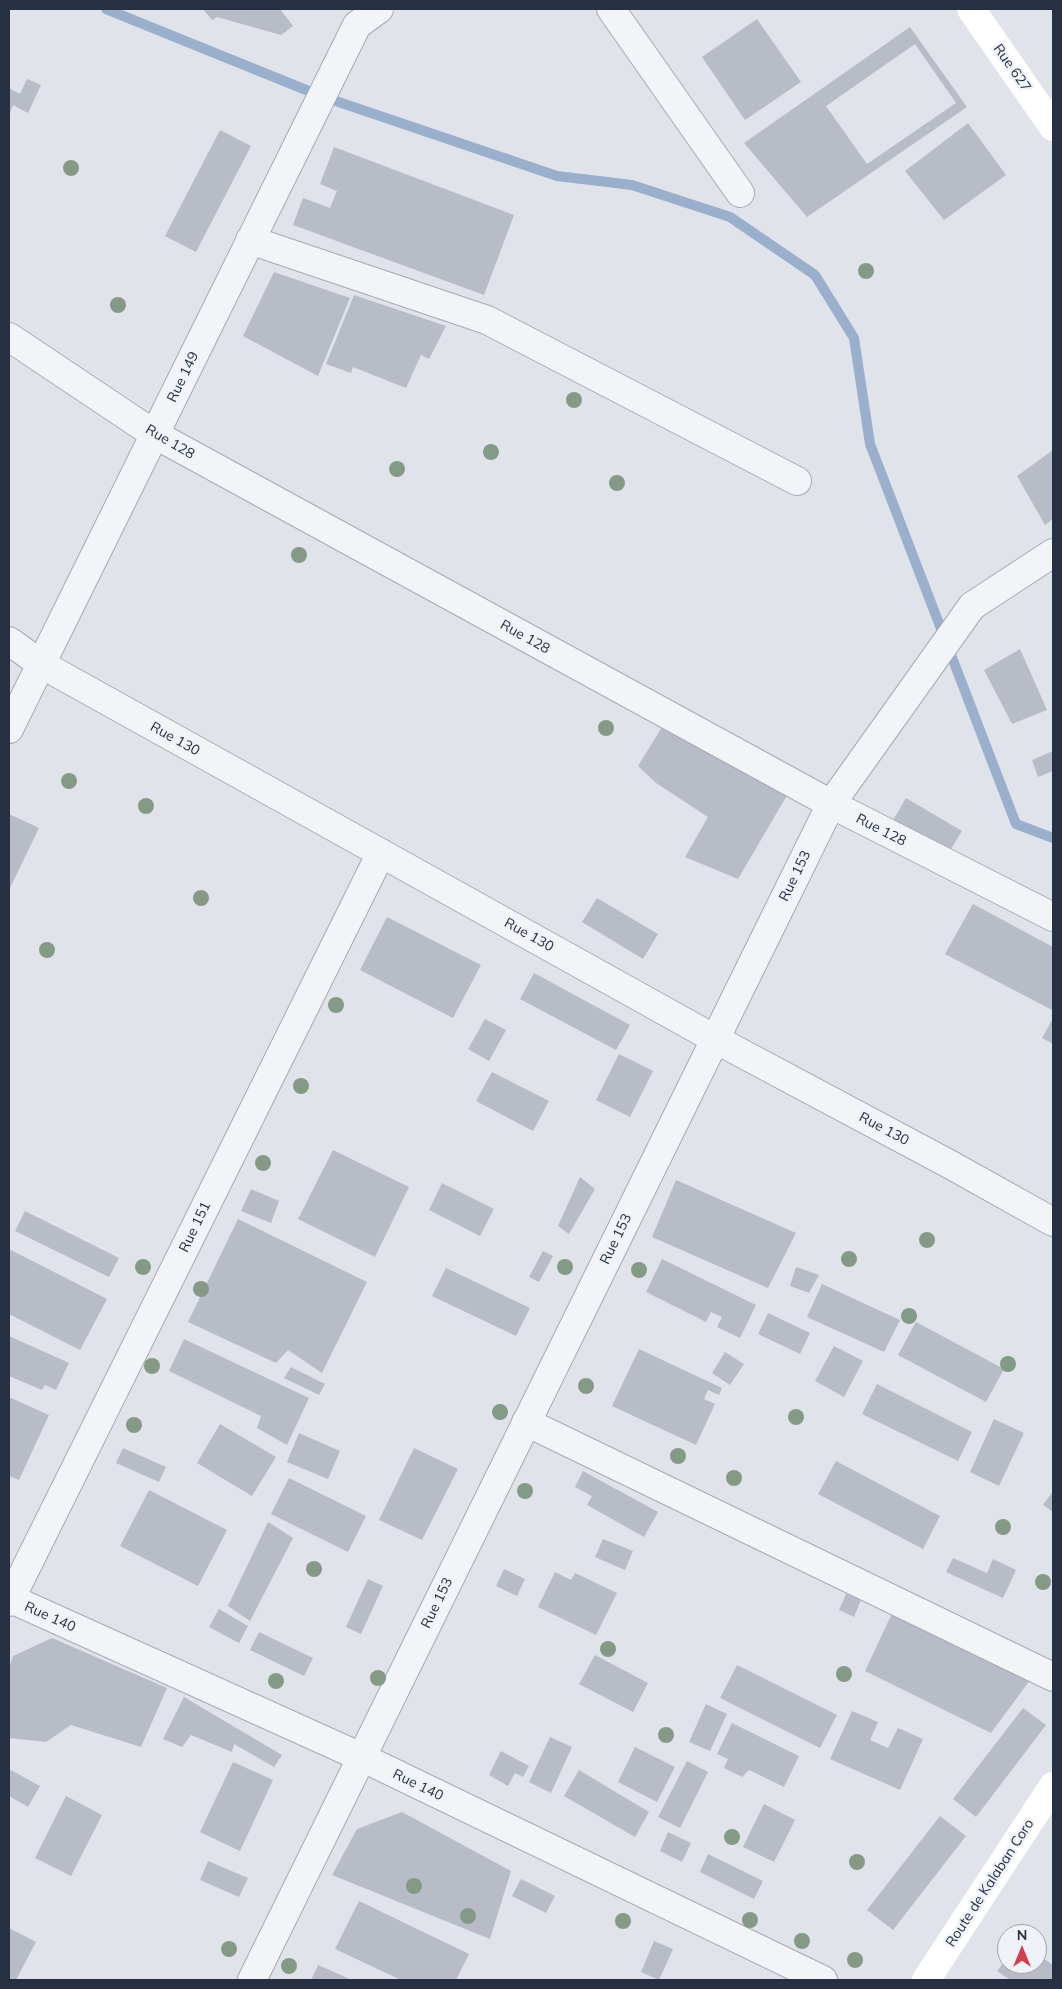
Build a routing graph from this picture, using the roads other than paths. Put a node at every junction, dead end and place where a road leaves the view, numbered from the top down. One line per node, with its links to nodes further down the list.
1 (379, 9): 6 (street, Rue 149)
2 (611, 9): 5 (street)
3 (971, 9): 4 (main road, Rue 627)
4 (1053, 127)
5 (740, 193)
6 (250, 240): 8 (street, Rue 149); 9 (street)
7 (9, 336): 8 (street, Rue 128)
8 (154, 434): 12 (street, Rue 149); 14 (street, Rue 128)
9 (798, 481)
10 (1053, 553): 14 (street, Rue 153)
11 (9, 641): 12 (street, Rue 130)
12 (41, 664): 13 (street, Rue 149); 15 (street, Rue 130)
13 (9, 729)
14 (831, 804): 16 (street, Rue 128); 17 (street, Rue 153)
15 (381, 853): 17 (street, Rue 130); 20 (street, Rue 151)
16 (1053, 917)
17 (715, 1039): 18 (street, Rue 130); 19 (street, Rue 153)
18 (1053, 1222)
19 (526, 1422): 21 (street); 22 (street, Rue 153)
20 (9, 1600): 22 (street, Rue 140)
21 (1053, 1677)
22 (361, 1758): 24 (street, Rue 153); 25 (street, Rue 140)
23 (1053, 1786): 26 (main road, Route de Kalaban Coro)
24 (252, 1980)
25 (823, 1980)
26 (926, 1980)

